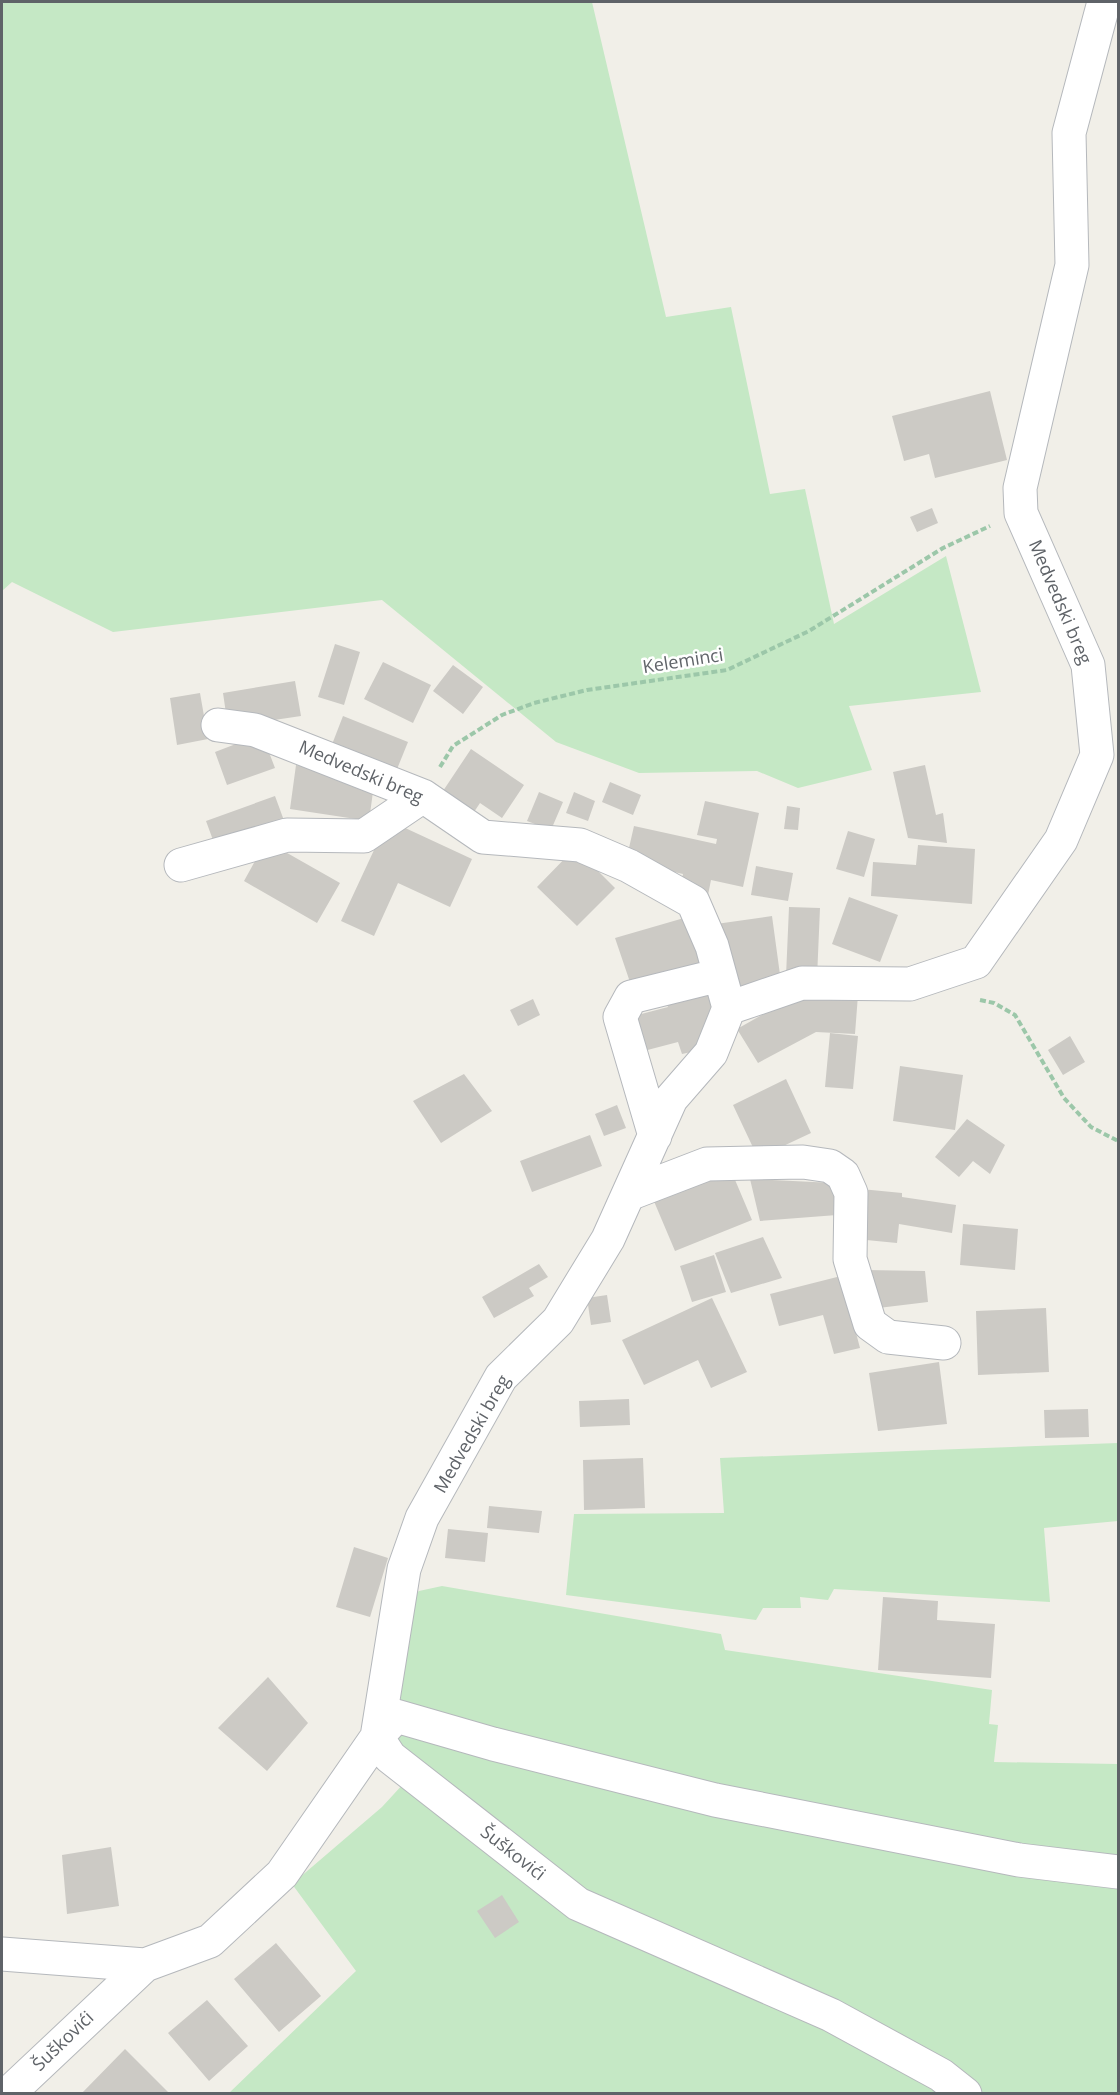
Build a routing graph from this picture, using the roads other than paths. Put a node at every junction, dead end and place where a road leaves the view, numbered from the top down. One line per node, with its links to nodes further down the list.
1 (1104, 2): 6 (street, Medvedski breg)
2 (218, 725): 3 (street, Medvedski breg)
3 (423, 796): 4 (street); 5 (street, Medvedski breg)
4 (182, 865)
5 (720, 975): 6 (street, Medvedski breg); 7 (street)
6 (729, 1008): 7 (street, Medvedski breg)
7 (655, 1136): 8 (street, Medvedski breg)
8 (629, 1194): 9 (street); 10 (street, Medvedski breg)
9 (944, 1343)
10 (377, 1737): 11 (street); 13 (street, Šuškovići); 15 (street, Šuškovići)
11 (1119, 1872)
12 (2, 1954): 13 (street, Šuškovići)
13 (145, 1965): 14 (street, Šuškovići)
14 (8, 2094)
15 (965, 2094)

